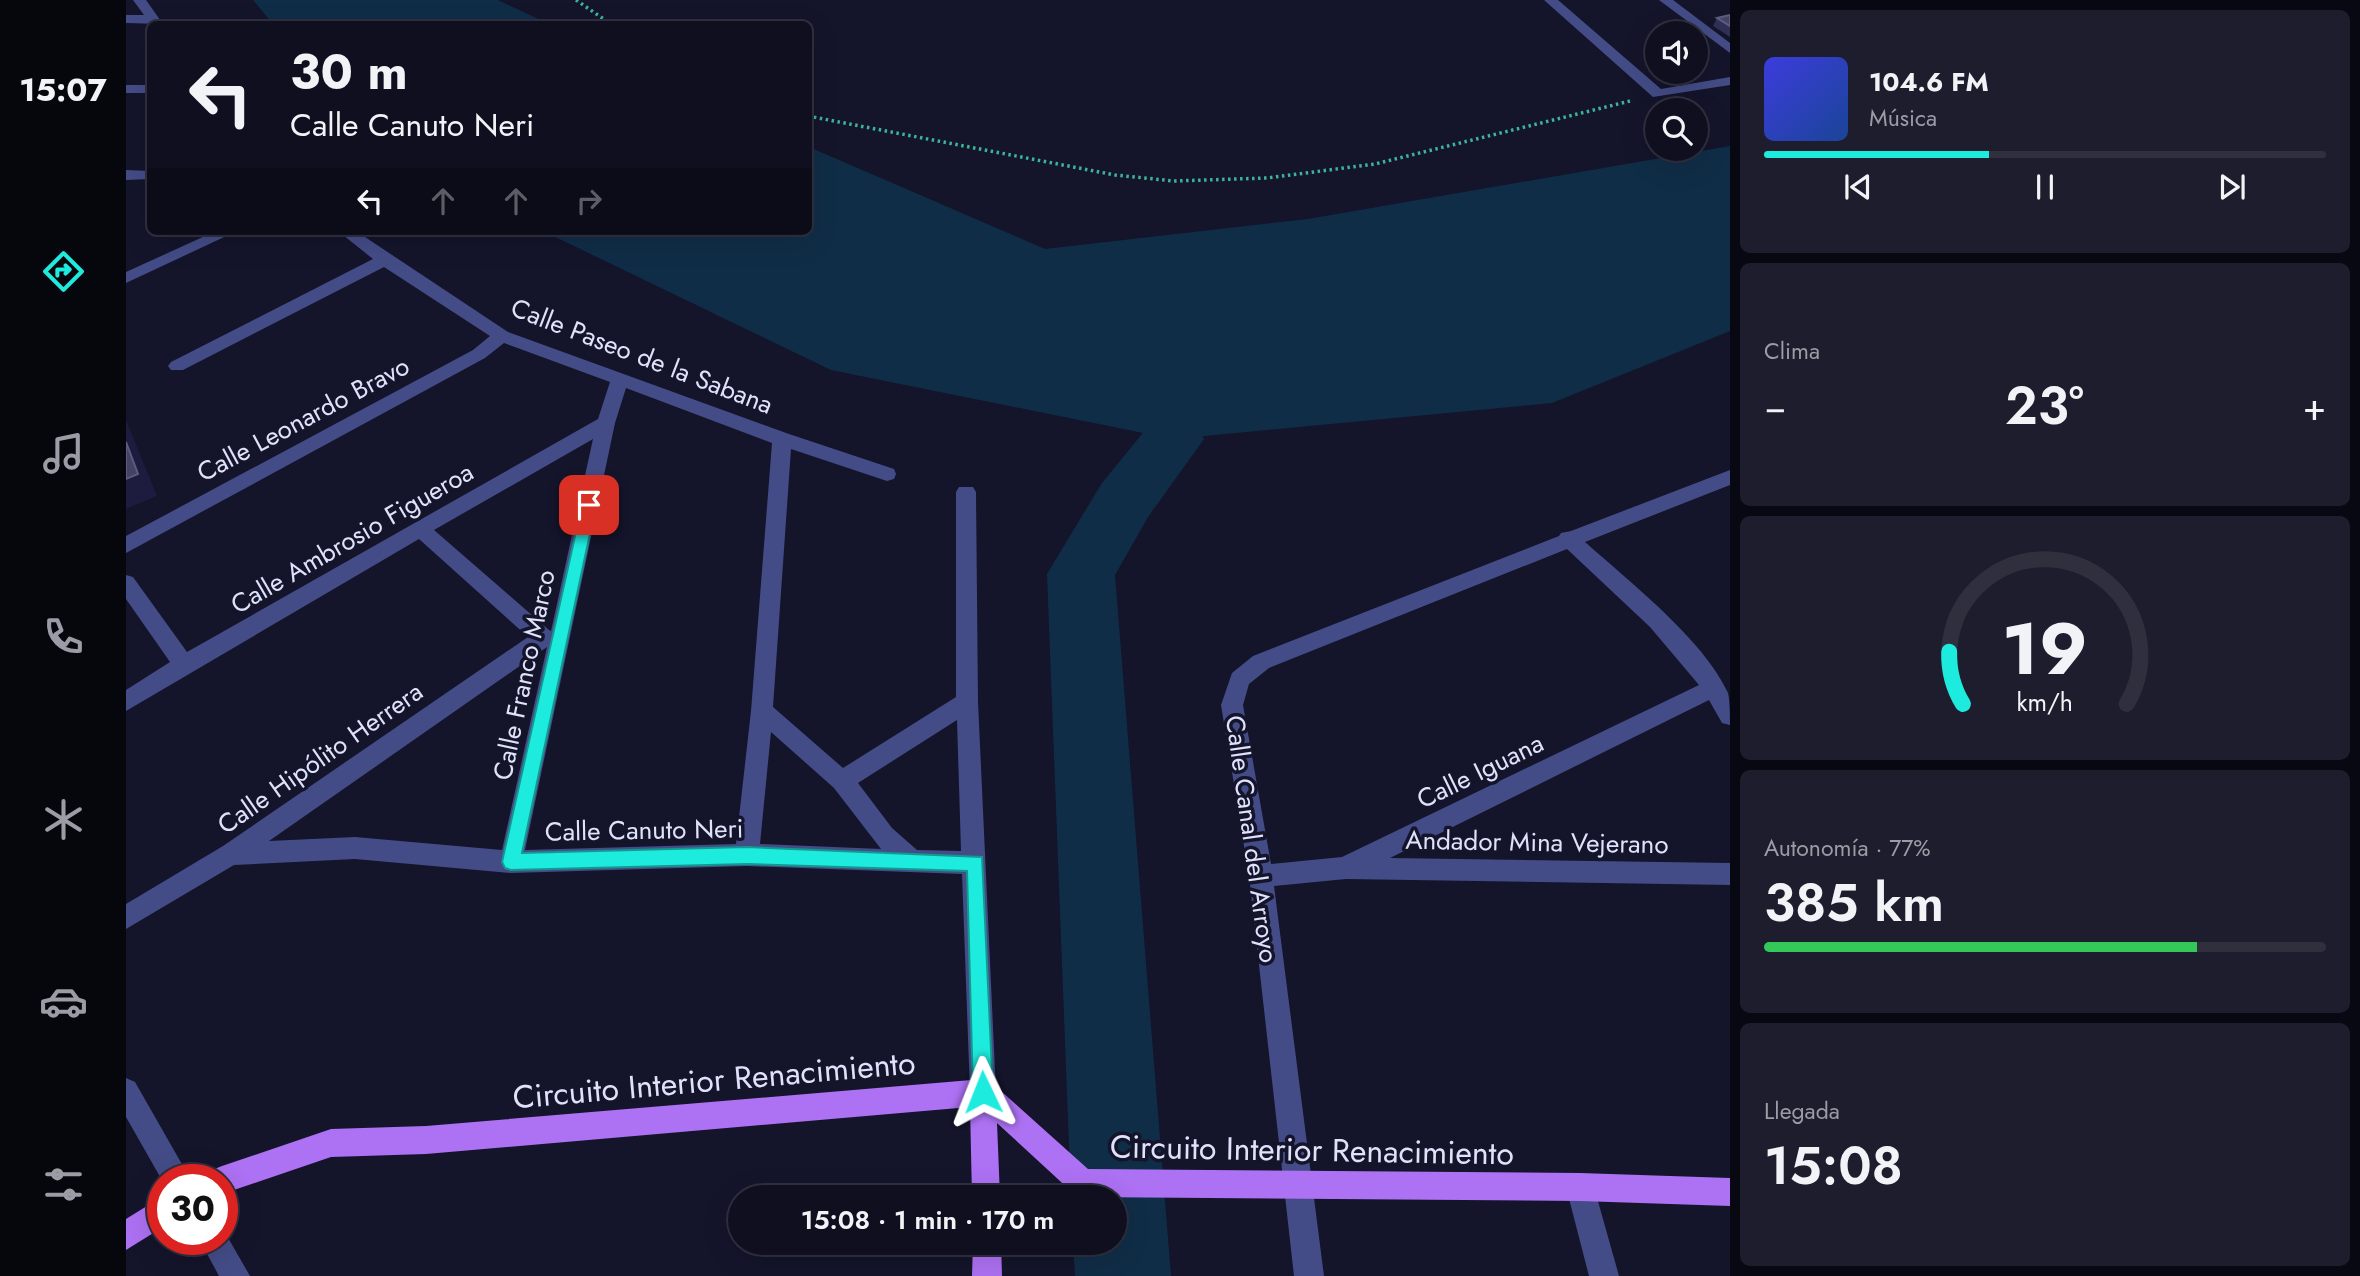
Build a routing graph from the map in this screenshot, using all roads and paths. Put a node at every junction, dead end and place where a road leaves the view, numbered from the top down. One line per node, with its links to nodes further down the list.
1 (139, 0): 7 (street)
2 (576, 0): 8 (path)
3 (1550, 0): 13 (street)
4 (1665, 0): 9 (street)
5 (126, 19): 6 (street)
6 (147, 21)
7 (154, 21)
8 (607, 21)
9 (1730, 49)
10 (1730, 81): 13 (street)
11 (126, 89): 12 (street)
12 (147, 89)
13 (1658, 94): 14 (path)
14 (812, 117)
15 (147, 175): 16 (street)
16 (128, 176)
17 (220, 235): 20 (street)
18 (351, 235): 19 (street, Calle Paseo de la Sabana)
19 (385, 260): 21 (street, Calle Paseo de la Sabana); 22 (street)
20 (126, 278)
21 (502, 336): 23 (street, Calle Paseo de la Sabana); 31 (street, Calle Leonardo Bravo)
22 (177, 366)
23 (620, 378): 24 (street, Calle Franco Marco); 25 (street, Calle Paseo de la Sabana)
24 (606, 423): 29 (street, Calle Ambrosio Figueroa); 33 (street, Calle Franco Marco)
25 (782, 439): 26 (street); 38 (street, Calle Paseo de la Sabana)
26 (887, 474)
27 (1727, 481): 30 (street, Calle Canal del Arroyo)
28 (965, 492): 37 (street)
29 (419, 528): 33 (street); 34 (street, Calle Ambrosio Figueroa)
30 (1568, 538): 35 (street); 48 (street, Calle Canal del Arroyo)
31 (126, 545)
32 (126, 583): 34 (street)
33 (552, 639): 41 (street, Calle Hipólito Herrera); 43 (street, Calle Franco Marco)
34 (184, 664): 36 (street, Calle Ambrosio Figueroa)
35 (1715, 687): 39 (street); 46 (street, Calle Iguana)
36 (126, 702)
37 (967, 702): 40 (street); 45 (street)
38 (762, 711): 40 (street); 42 (street, Calle Paseo de la Sabana)
39 (1730, 716)
40 (842, 781): 44 (street)
41 (231, 854): 43 (street, Calle Canuto Neri); 49 (street, Calle Hipólito Herrera)
42 (747, 855): 43 (street, Calle Canuto Neri); 44 (street, Calle Canuto Neri)
43 (511, 862)
44 (912, 862): 45 (street, Calle Canuto Neri)
45 (976, 863): 51 (street)
46 (1344, 868): 47 (street, Andador Mina Vejerano); 48 (street, Calle Iguana)
47 (1730, 874)
48 (1261, 876): 54 (street, Calle Canal del Arroyo)
49 (126, 918)
50 (126, 1091): 52 (street)
51 (983, 1092): 53 (main road, Circuito Interior Renacimiento); 54 (main road, Circuito Interior Renacimiento); 55 (main road)
52 (168, 1164)
53 (238, 1175)
54 (1296, 1184): 56 (main road, Circuito Interior Renacimiento); 64 (street, Calle Canal del Arroyo)
55 (986, 1185)
56 (1580, 1187): 57 (main road, Circuito Interior Renacimiento); 65 (street)
57 (1730, 1192)
58 (147, 1222): 59 (main road)
59 (126, 1237)
60 (223, 1255): 62 (street)
61 (987, 1255): 63 (main road)
62 (235, 1276)
63 (988, 1276)
64 (1310, 1276)
65 (1604, 1276)

